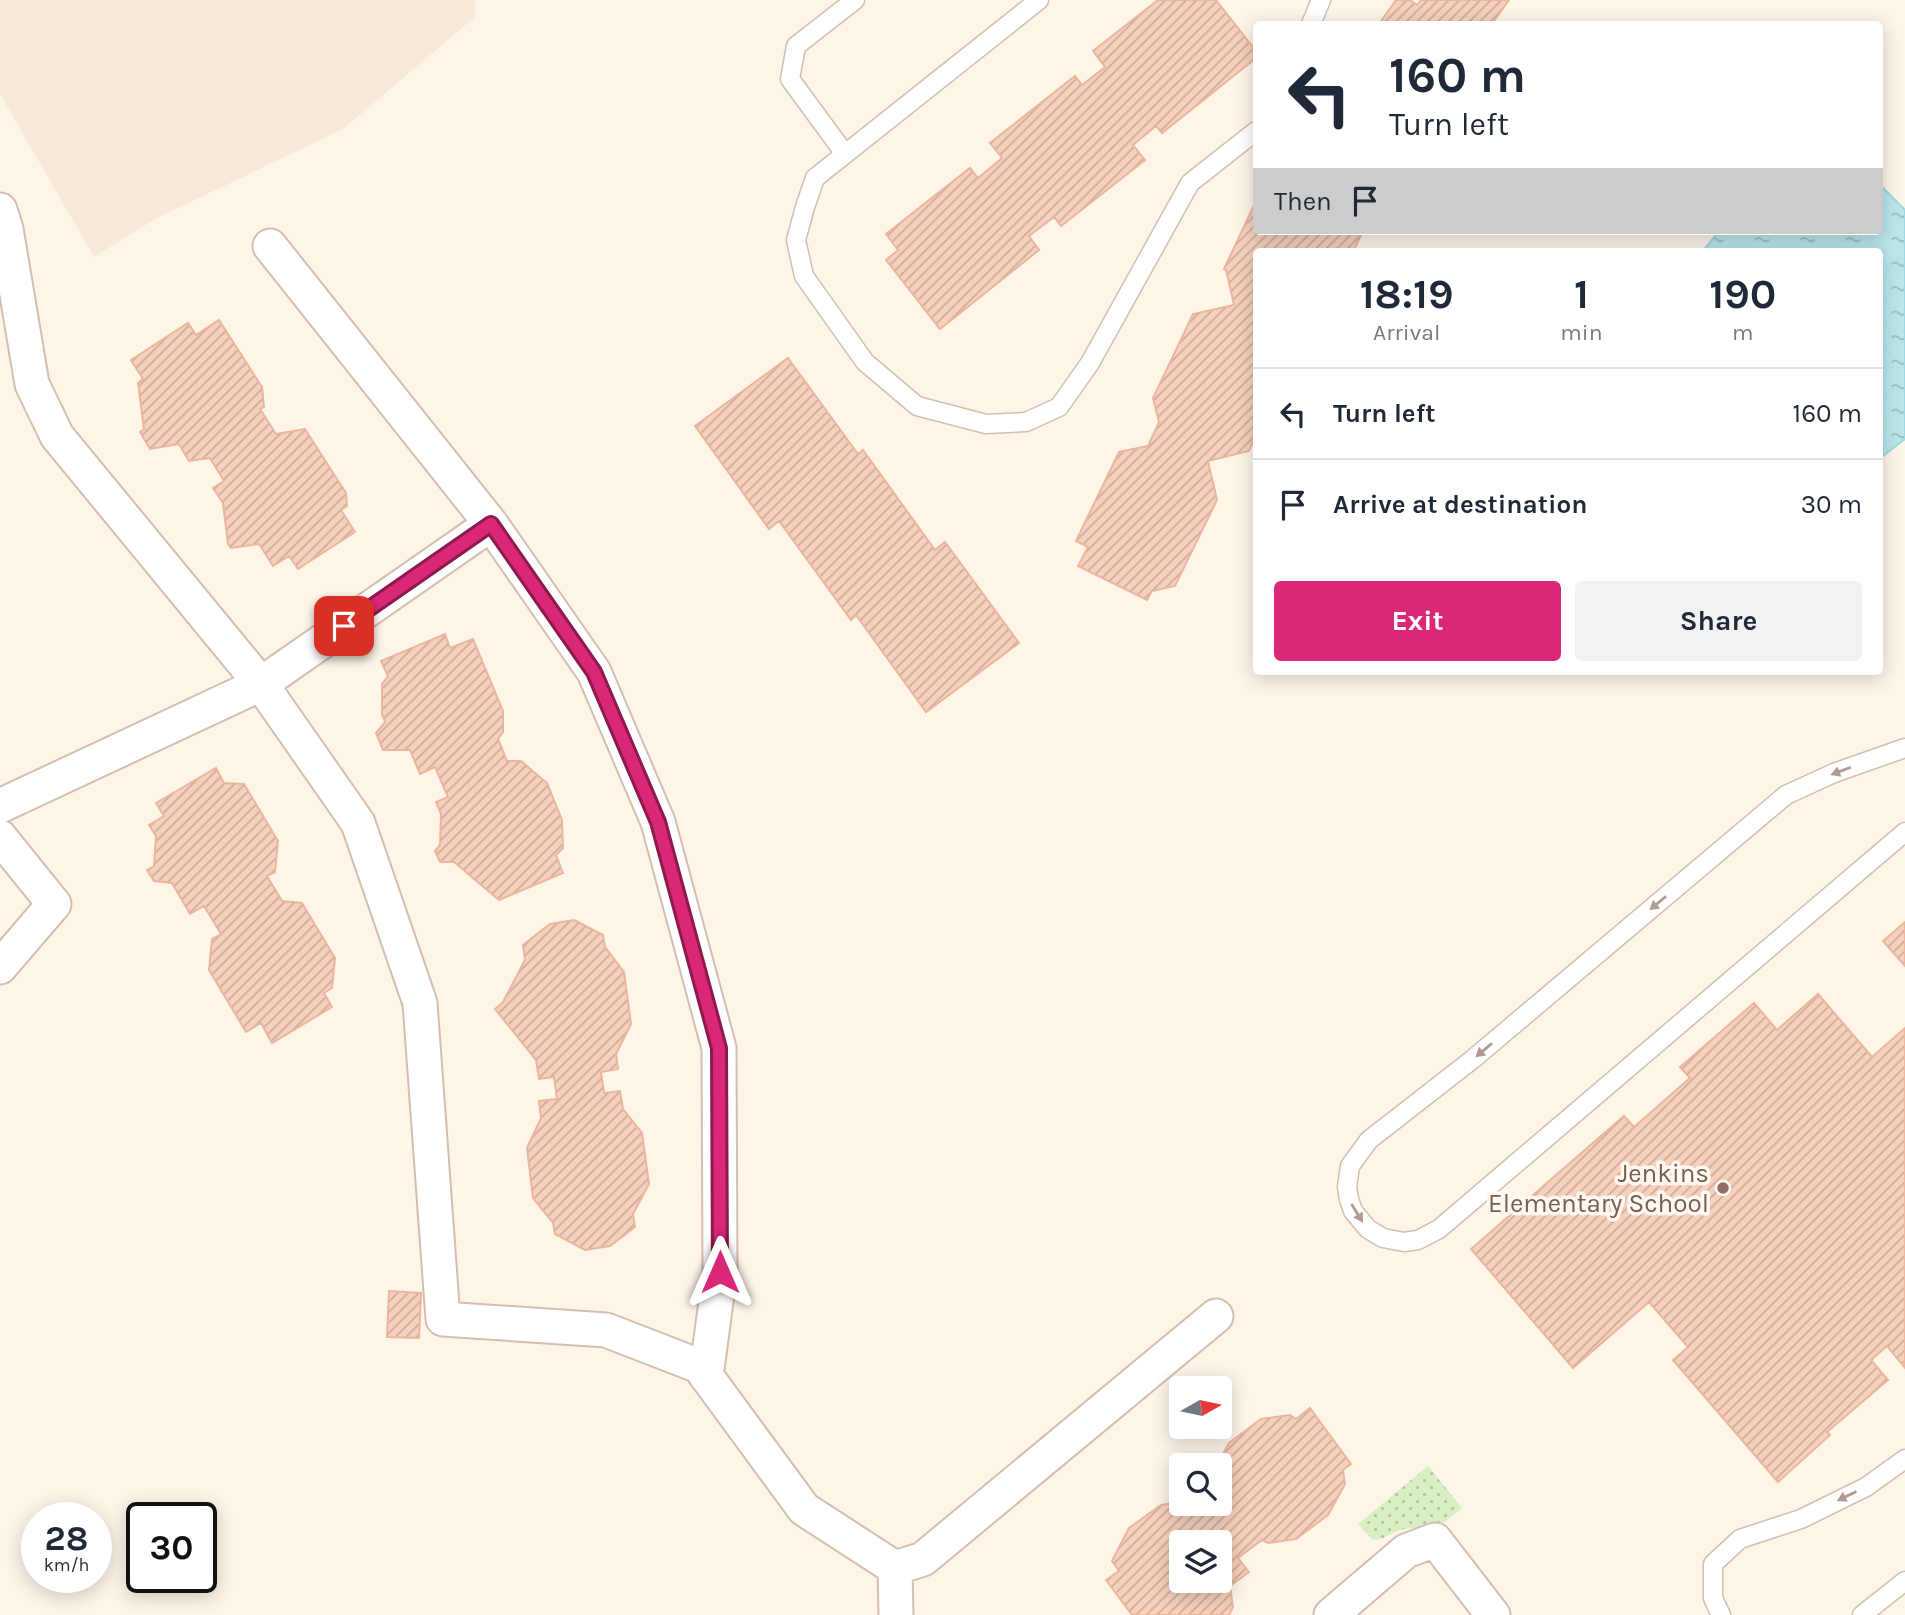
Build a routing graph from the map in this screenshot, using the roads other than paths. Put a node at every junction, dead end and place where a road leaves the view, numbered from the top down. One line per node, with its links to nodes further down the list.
1 (855, 0): 6 (lane)
2 (1039, 0): 6 (lane)
3 (1321, 0): 4 (lane)
4 (1312, 21)
5 (1253, 133): 6 (lane)
6 (845, 154)
7 (0, 210): 10 (street)
8 (270, 246): 9 (street)
9 (491, 524): 10 (street); 17 (street)
10 (261, 684): 12 (street); 17 (street)
11 (1905, 748): 13 (lane, one-way to 13)
12 (0, 806)
13 (1905, 832)
14 (0, 837): 15 (street)
15 (0, 967)
16 (1216, 1316): 19 (street)
17 (706, 1376): 19 (street)
18 (1905, 1459): 24 (lane, one-way to 24)
19 (895, 1568): 21 (street)
20 (1905, 1581): 25 (lane)
21 (896, 1615)
22 (1331, 1615): 23 (street)
23 (1493, 1615)
24 (1721, 1615)
25 (1862, 1615)

